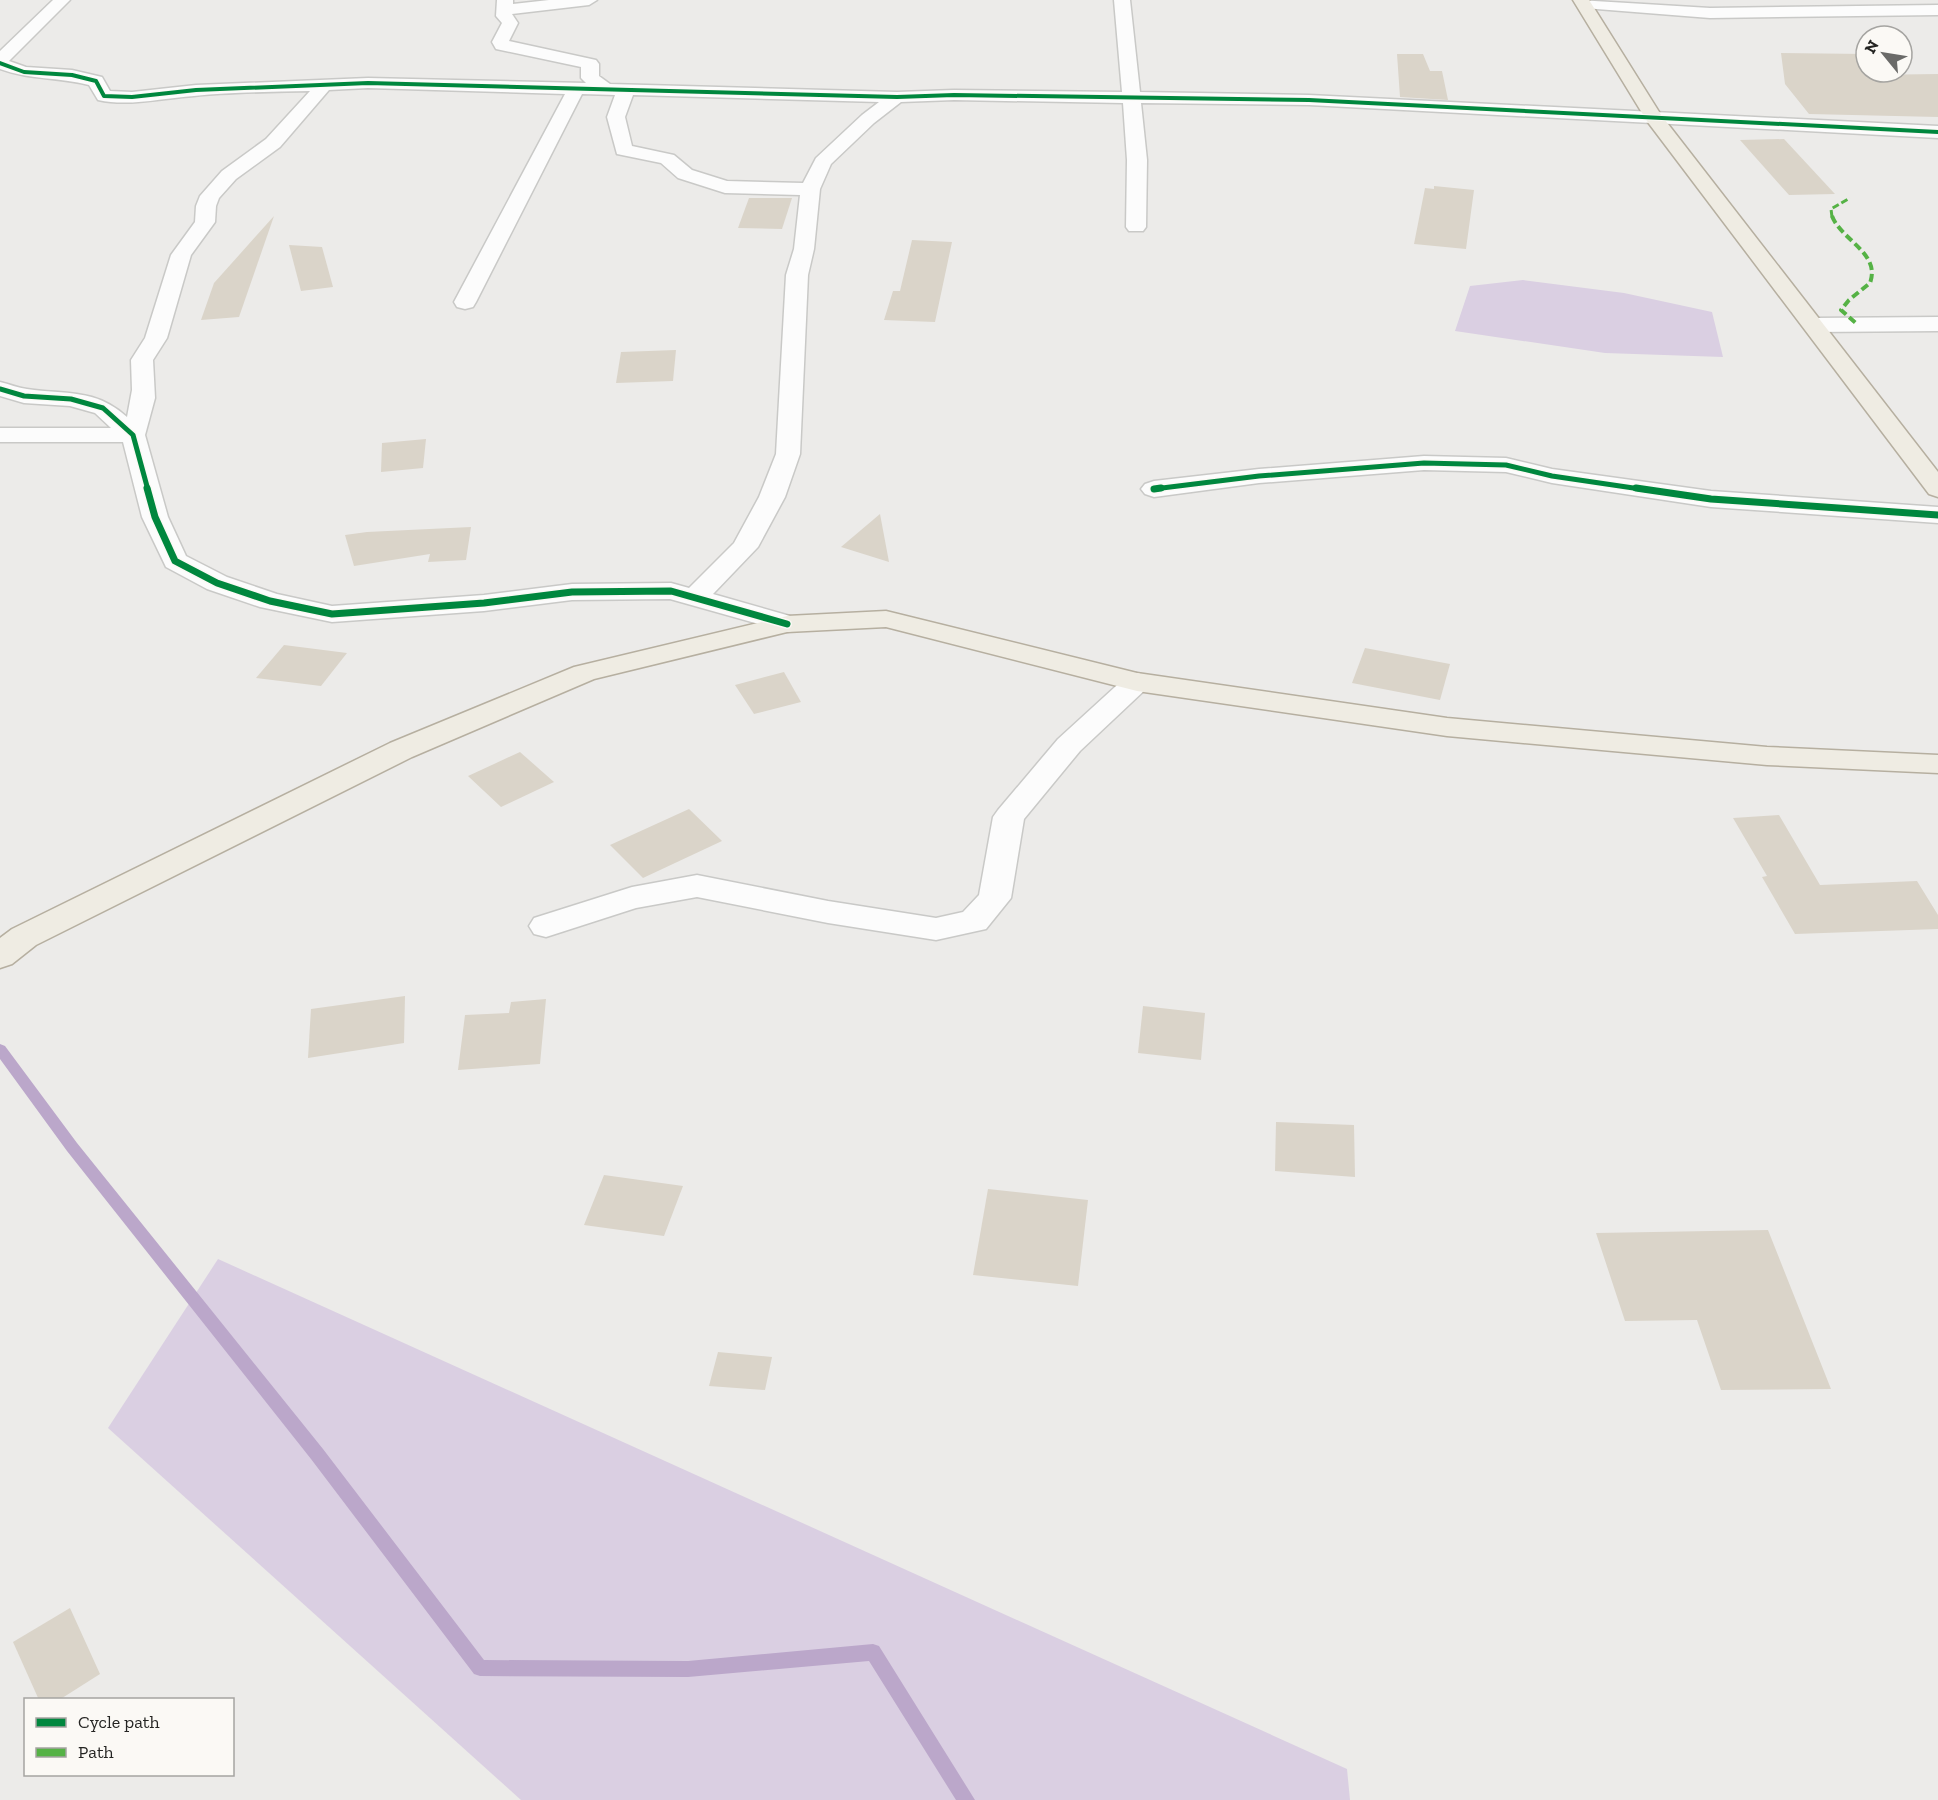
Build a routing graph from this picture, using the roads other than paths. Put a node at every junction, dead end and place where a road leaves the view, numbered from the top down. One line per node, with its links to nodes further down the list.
1 (62, 0): 7 (street)
2 (589, 0): 5 (street)
3 (1122, 0): 13 (street)
4 (1582, 2): 6 (street); 14 (main road)
5 (506, 5): 10 (street)
6 (1938, 10)
7 (0, 62): 8 (street)
8 (325, 84): 9 (street); 23 (street)
9 (576, 89): 10 (street); 18 (street)
10 (605, 89): 11 (street)
11 (626, 90): 12 (street); 16 (street)
12 (897, 96): 13 (street); 16 (street)
13 (1131, 99): 14 (street); 17 (street)
14 (1653, 117): 15 (street); 20 (main road)
15 (1938, 132)
16 (810, 189): 27 (street)
17 (1136, 227)
18 (465, 302)
19 (1938, 324): 20 (street)
20 (1814, 325): 25 (main road)
21 (0, 389): 23 (street)
22 (0, 435): 23 (street)
23 (133, 435): 27 (street)
24 (1154, 489): 26 (street)
25 (1938, 489)
26 (1938, 515)
27 (696, 596): 28 (street)
28 (787, 624): 29 (main road); 32 (main road)
29 (1137, 682): 30 (main road); 31 (street)
30 (1938, 764)
31 (546, 926)
32 (12, 947)

